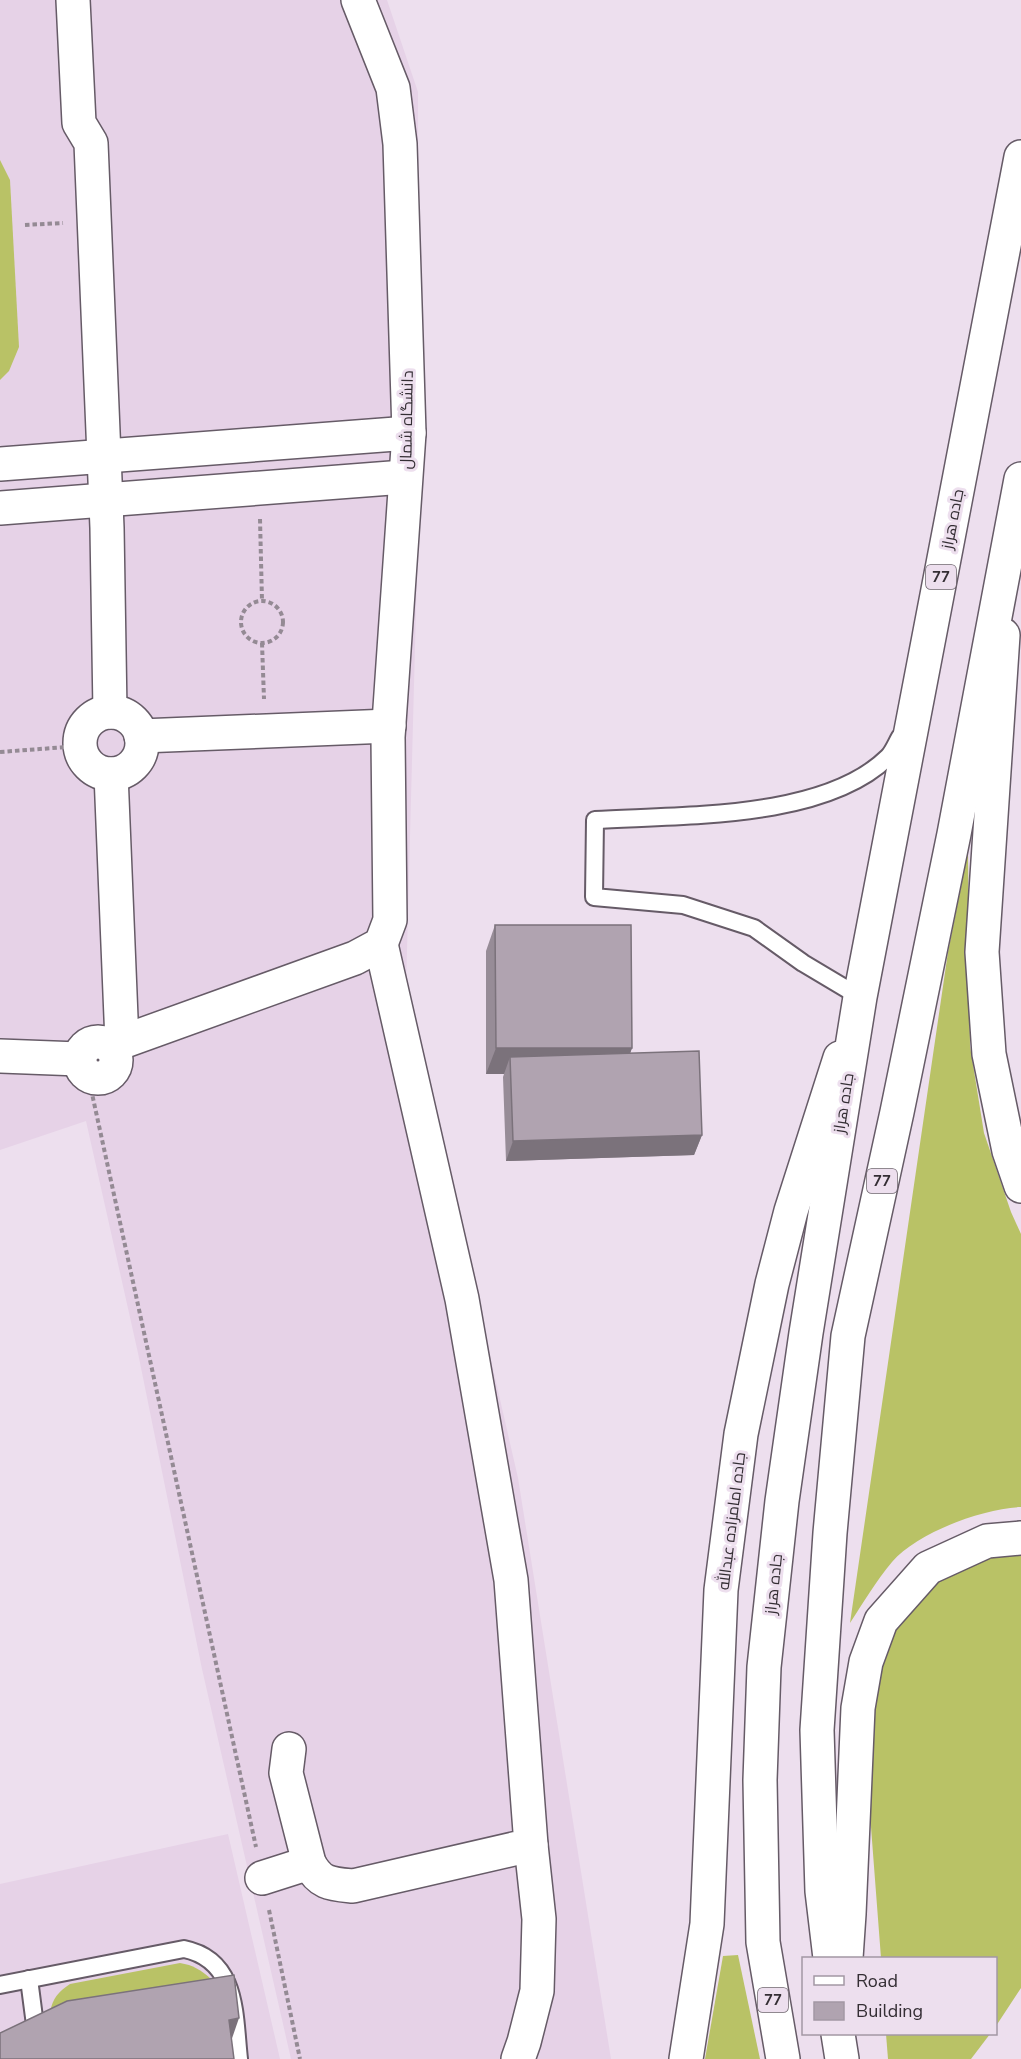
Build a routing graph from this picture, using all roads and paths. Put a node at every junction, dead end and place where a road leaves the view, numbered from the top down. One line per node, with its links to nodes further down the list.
1 (73, 0): 5 (main road)
2 (358, 0): 4 (main road, دانشگاه شمال)
3 (1021, 157): 15 (main road, جاده هراز / 77)
4 (409, 433): 5 (main road); 7 (main road, دانشگاه شمال)
5 (104, 456): 6 (main road); 10 (main road)
6 (0, 464)
7 (404, 477): 9 (main road, دانشگاه شمال); 17 (main road)
8 (1021, 479): 12 (main road, 77)
9 (259, 488): 10 (main road, دانشگاه شمال); 13 (path)
10 (106, 500): 11 (main road, دانشگاه شمال); 16 (main road)
11 (0, 508)
12 (1010, 538): 28 (main road); 34 (main road, 77)
13 (262, 601): 14 (path); 14 (path)
14 (262, 643): 18 (path)
15 (916, 708): 24 (main road, جاده هراز / 77); 24 (lane)
16 (110, 712): 19 (main road); 20 (main road)
17 (389, 726): 18 (main road); 23 (main road)
18 (264, 731): 19 (main road)
19 (141, 736): 22 (main road)
20 (80, 746): 21 (path); 22 (main road)
21 (0, 752)
22 (111, 774): 25 (main road)
23 (381, 944): 25 (main road); 31 (main road)
24 (860, 997): 42 (main road, جاده امامزاده عبدالله); 43 (main road, جاده هراز / 77)
25 (117, 1044): 27 (main road)
26 (0, 1056): 27 (main road)
27 (83, 1067): 33 (path)
28 (1021, 1186)
29 (1021, 1538): 35 (main road)
30 (289, 1749): 32 (main road)
31 (531, 1845): 32 (main road); 41 (main road)
32 (309, 1863): 33 (main road)
33 (262, 1878): 40 (path)
34 (830, 1957)
35 (846, 1957)
36 (29, 1979): 37 (lane); 38 (lane); 39 (lane)
37 (0, 1985)
38 (0, 2048)
39 (239, 2059)
40 (300, 2059)
41 (518, 2059)
42 (686, 2059)
43 (783, 2059)

